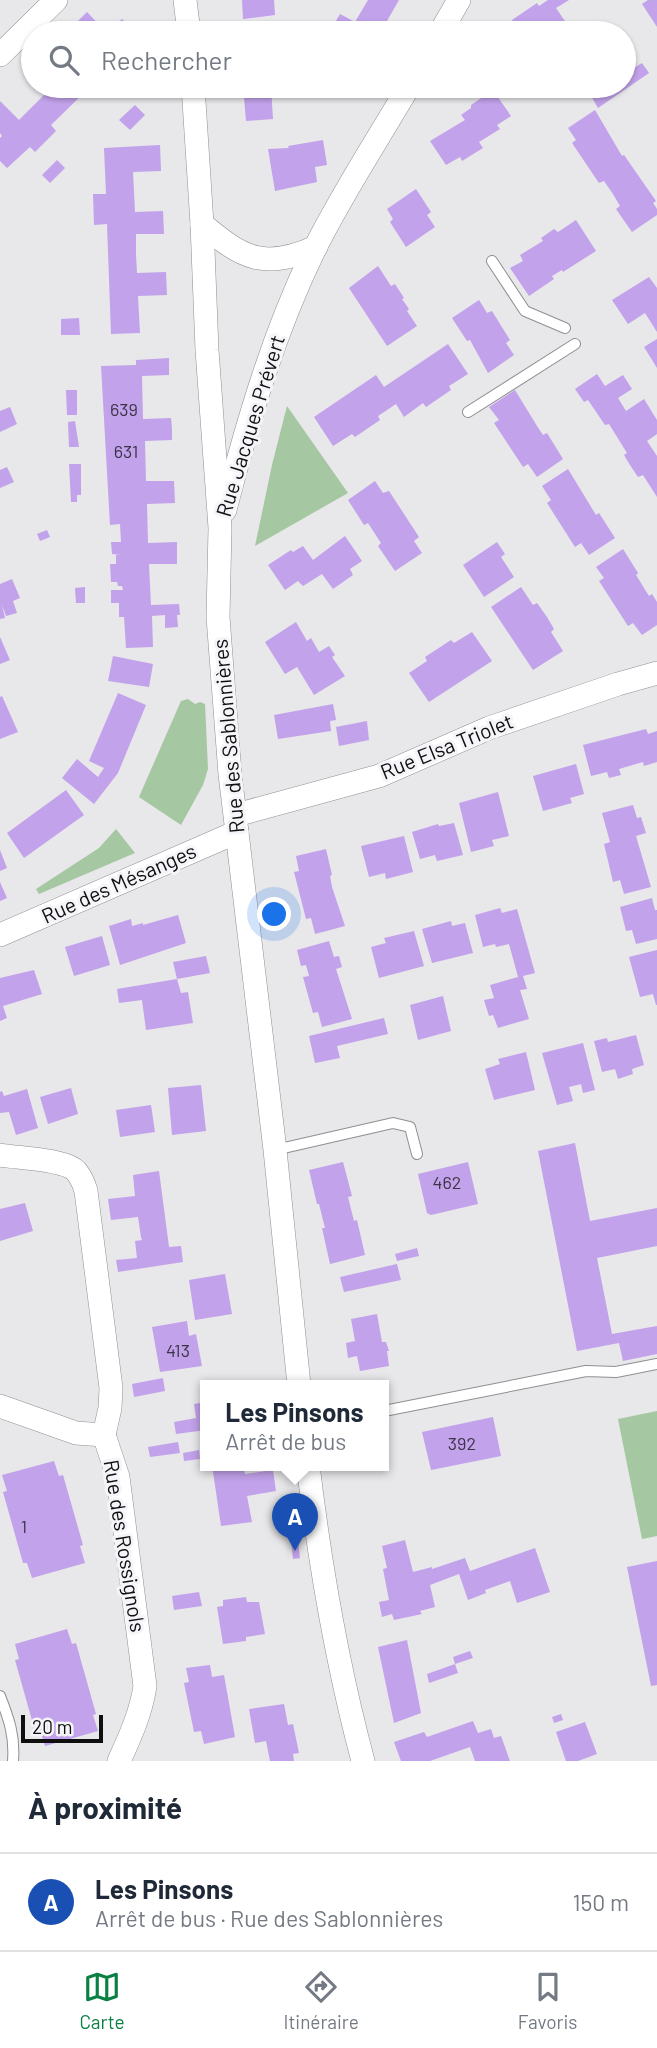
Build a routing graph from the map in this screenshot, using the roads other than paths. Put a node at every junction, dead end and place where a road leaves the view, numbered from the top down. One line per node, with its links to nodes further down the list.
1 (56, 0): 4 (street)
2 (459, 0): 6 (street)
3 (183, 3): 5 (street)
4 (35, 21)
5 (187, 21)
6 (447, 21)
7 (21, 34): 8 (street)
8 (0, 55)
9 (194, 98): 11 (street, Rue des Sablonnières)
10 (403, 98): 12 (street, Rue Jacques Prévert)
11 (202, 224): 12 (street); 17 (street, Rue des Sablonnières)
12 (316, 247): 17 (street, Rue Jacques Prévert)
13 (492, 261): 14 (lane)
14 (565, 328)
15 (575, 344): 16 (lane)
16 (468, 412)
17 (220, 528): 19 (street, Rue des Sablonnières)
18 (657, 673): 19 (street, Rue Elsa Triolet)
19 (237, 823): 20 (street, Rue des Mésanges); 21 (street, Rue des Sablonnières)
20 (0, 935)
21 (275, 1150): 22 (lane); 25 (street, Rue des Sablonnières)
22 (416, 1154)
23 (0, 1155): 28 (street)
24 (657, 1364): 27 (lane)
25 (298, 1380)
26 (0, 1406): 28 (street, Rue des Rossignols)
27 (389, 1410)
28 (104, 1435): 32 (street, Rue des Rossignols)
29 (309, 1471): 33 (street)
30 (0, 1696): 31 (lane)
31 (13, 1761)
32 (119, 1761)
33 (363, 1761)

